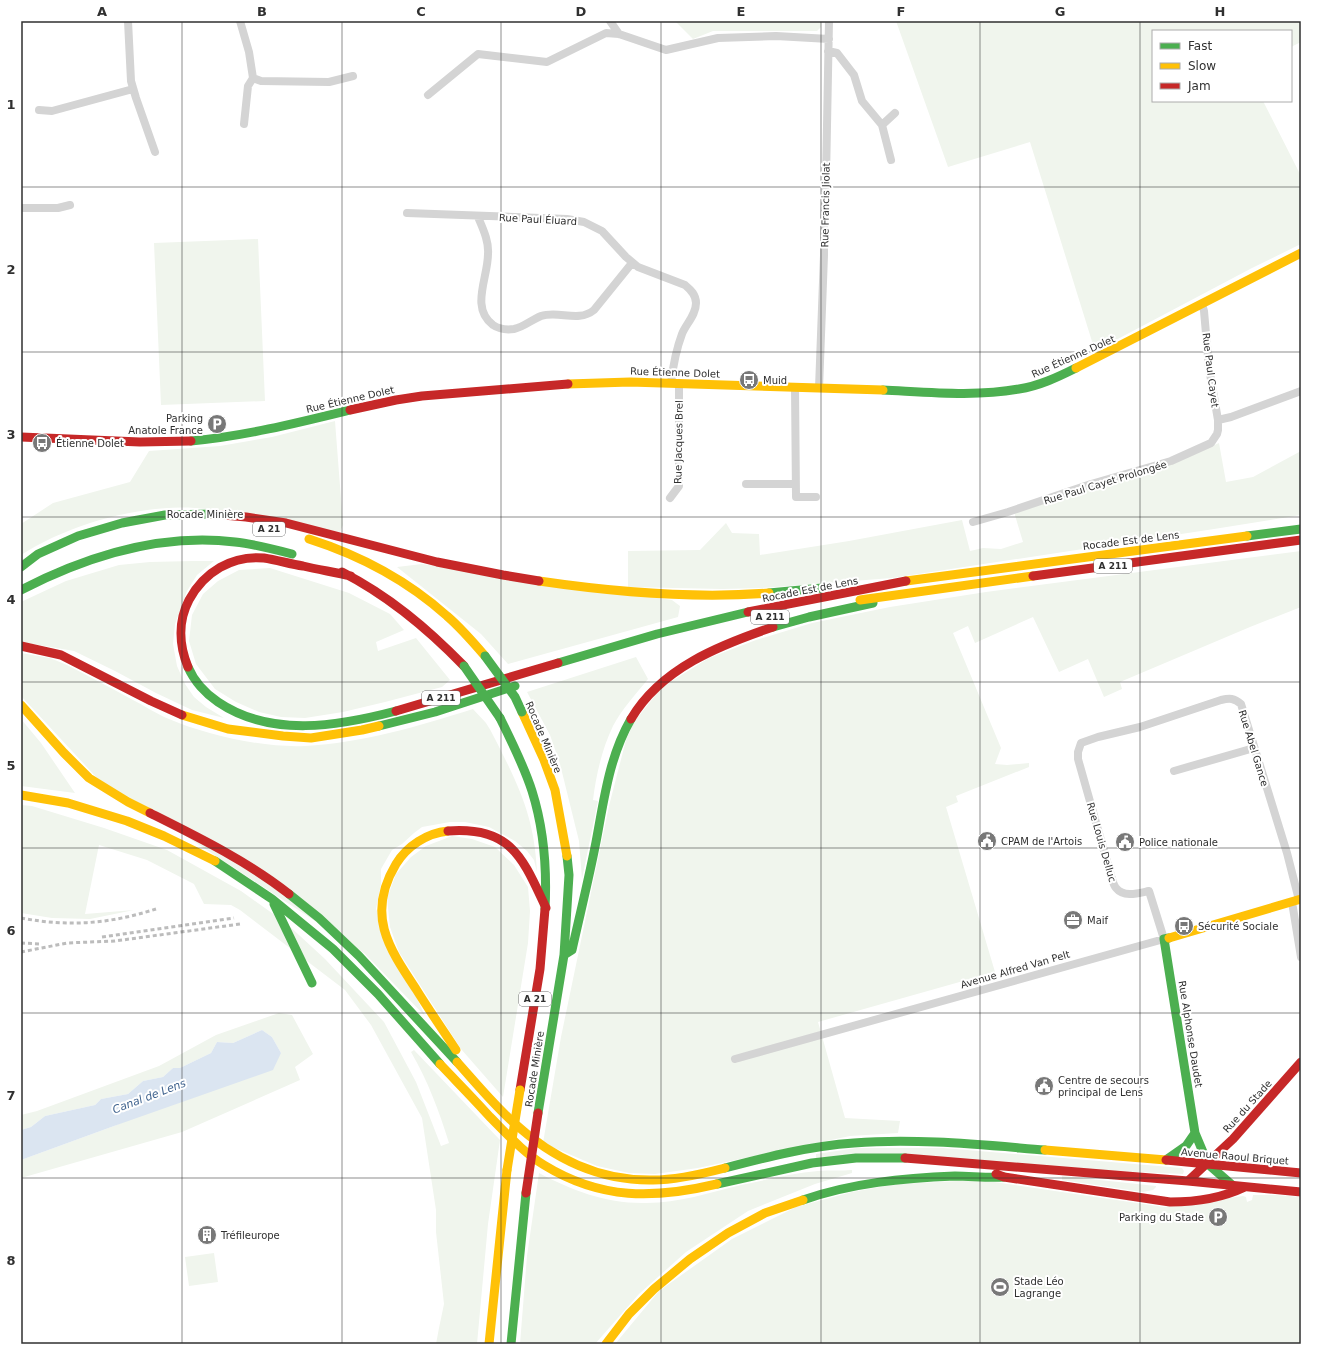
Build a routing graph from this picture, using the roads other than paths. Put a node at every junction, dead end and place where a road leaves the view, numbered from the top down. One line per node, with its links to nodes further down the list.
1 (128, 21): 10 (street)
2 (240, 21): 9 (street)
3 (610, 21): 5 (street)
4 (829, 21): 6 (street, Rue Francis Jiolat)
5 (619, 34): 6 (street); 11 (street)
6 (829, 39): 7 (street, Rue Francis Jiolat)
7 (828, 51): 15 (street); 27 (street, Rue Francis Jiolat)
8 (353, 76): 9 (street)
9 (253, 78): 14 (street)
10 (133, 89): 12 (street); 16 (street)
11 (428, 95)
12 (39, 110)
13 (895, 113): 15 (street)
14 (244, 124)
15 (882, 125): 17 (street)
16 (156, 152)
17 (891, 160)
18 (70, 205): 19 (street)
19 (21, 208)
20 (407, 213): 21 (street, Rue Paul Éluard)
21 (478, 217): 23 (street, Rue Paul Éluard); 23 (street)
22 (1301, 253): 24 (main road, Rue Étienne Dolet)
23 (632, 263): 25 (street, Rue Paul Éluard)
24 (1202, 304): 27 (main road, Rue Étienne Dolet); 29 (street, Rue Paul Cayet)
25 (675, 383): 26 (main road, Rue Étienne Dolet); 30 (main road, Rue Étienne Dolet); 34 (street, Rue Jacques Brel)
26 (795, 387): 27 (main road, Rue Étienne Dolet); 32 (street)
27 (819, 388)
28 (1301, 391): 29 (street, Rue Paul Cayet)
29 (1218, 420): 35 (street, Rue Paul Cayet Prolongée)
30 (21, 437)
31 (746, 484): 32 (street)
32 (795, 484): 33 (street)
33 (816, 497)
34 (670, 498)
35 (973, 522)
36 (1301, 529): 41 (main road, Rocade Est de Lens / A 211)
37 (1301, 540): 43 (main road, Rocade Est de Lens / A 211)
38 (21, 567): 41 (main road)
39 (21, 571): 58 (main road, Rocade Minière / A 21, bridge)
40 (351, 576): 41 (main road, Rocade Est de Lens / A 211); 42 (main road, Rocade Minière / A 21); 56 (main road, Rocade Minière / A 21, bridge)
41 (891, 584)
42 (21, 590)
43 (926, 592): 44 (main road, Rocade Est de Lens / A 211); 58 (main road)
44 (759, 619)
45 (744, 622): 47 (main road, A 211)
46 (21, 646): 48 (main road, A 211)
47 (582, 666)
48 (524, 683)
49 (21, 705): 63 (main road)
50 (1254, 748): 51 (street, Rue Abel Gance); 52 (street); 55 (street, Rue Abel Gance)
51 (1078, 759): 57 (street, Rue Louis Delluc)
52 (1174, 771)
53 (21, 794): 54 (main road)
54 (272, 899): 60 (main road); 65 (main road)
55 (1297, 900): 57 (main road, Avenue Alfred Van Pelt); 59 (street, Rue Abel Gance)
56 (546, 908): 63 (main road); 75 (main road, Rocade Minière / A 21, bridge)
57 (1164, 939): 61 (street, Avenue Alfred Van Pelt); 64 (main road, Rue Alphonse Daudet)
58 (564, 955): 76 (main road, Rocade Minière / A 21, bridge)
59 (1301, 957)
60 (312, 983)
61 (735, 1059)
62 (1301, 1062): 67 (main road, Rue du Stade)
63 (494, 1102): 66 (main road, Avenue Raoul Briquet)
64 (1195, 1133): 66 (main road); 67 (main road, Rue Alphonse Daudet)
65 (913, 1158): 69 (main road); 70 (main road)
66 (1166, 1160): 67 (main road, Avenue Raoul Briquet)
67 (1208, 1164): 68 (main road, Avenue Raoul Briquet); 70 (main road, Rue du Stade); 71 (main road)
68 (1301, 1173)
69 (1004, 1177): 74 (main road); 77 (main road)
70 (1188, 1181): 71 (main road); 74 (main road, Rue du Stade)
71 (1232, 1185): 72 (main road)
72 (1245, 1186): 73 (main road); 74 (main road)
73 (1301, 1192)
74 (1145, 1199)
75 (489, 1344)
76 (511, 1344)
77 (606, 1344)

